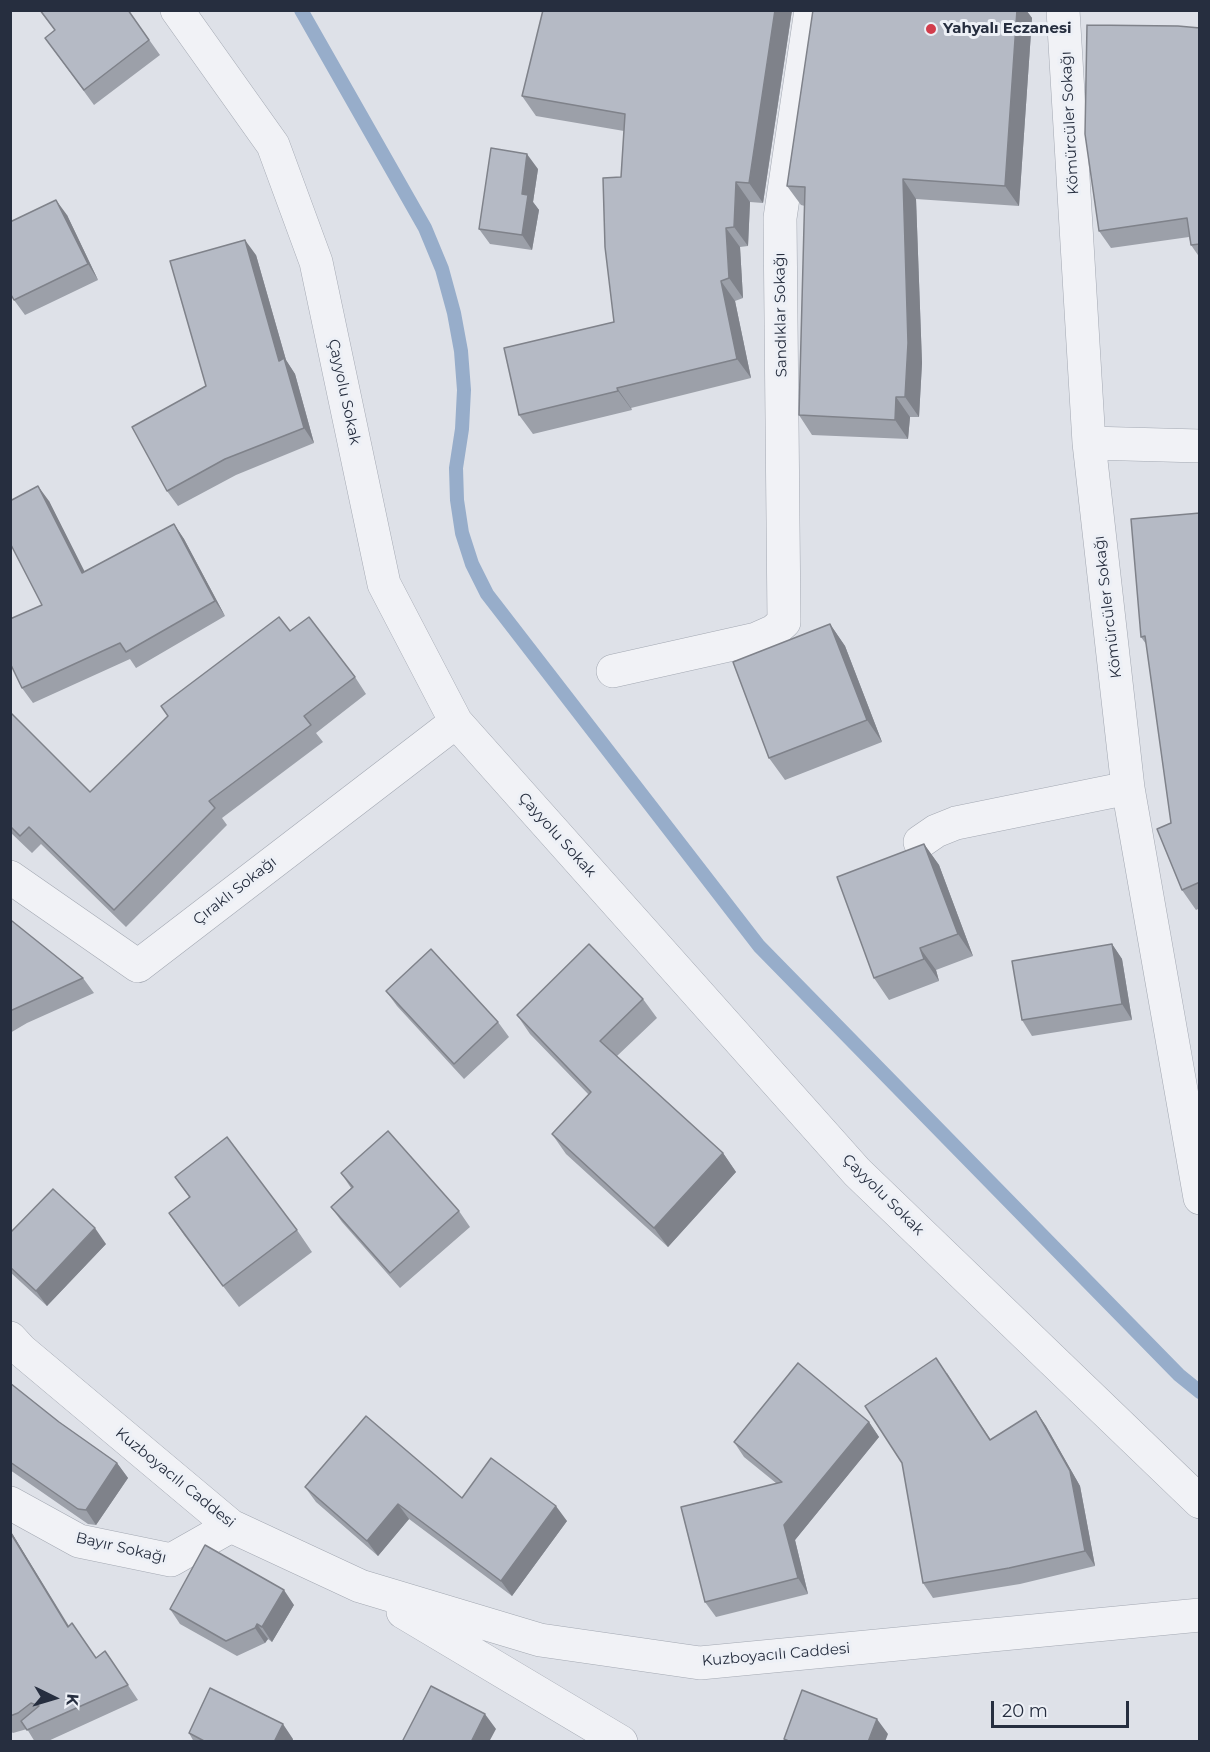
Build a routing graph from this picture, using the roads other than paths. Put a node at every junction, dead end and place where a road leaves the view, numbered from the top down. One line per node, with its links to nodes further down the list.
1 (177, 10): 7 (street, Çayyolu Sokak)
2 (811, 10): 6 (street, Sandıklar Sokağı)
3 (1064, 10): 4 (street, Kömürcüler Sokağı)
4 (1089, 443): 5 (street); 8 (street, Kömürcüler Sokağı)
5 (1200, 446)
6 (614, 671)
7 (456, 722): 10 (street, Çıraklı Sokağı); 14 (street, Çayyolu Sokak)
8 (1128, 788): 9 (street); 11 (street, Kömürcüler Sokağı)
9 (920, 842)
10 (10, 877)
11 (1200, 1198)
12 (10, 1338): 15 (street, Kuzboyacılı Caddesi)
13 (10, 1503): 15 (street, Bayır Sokağı)
14 (1200, 1503)
15 (231, 1526): 16 (street, Kuzboyacılı Caddesi)
16 (360, 1586): 17 (street, Kuzboyacılı Caddesi); 18 (street, Kuzboyacılı Caddesi)
17 (1200, 1615)
18 (621, 1742)

